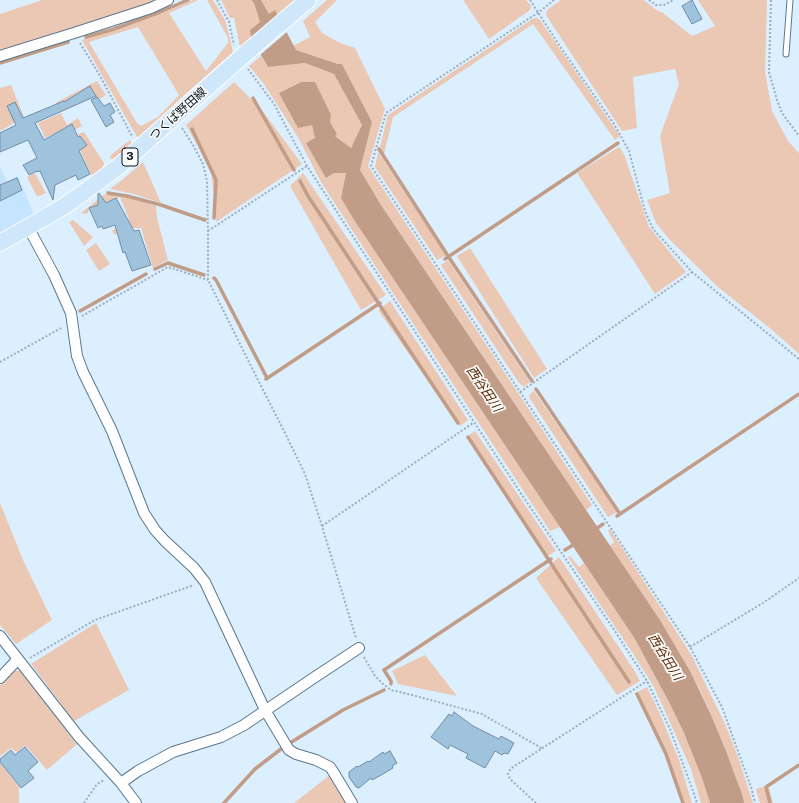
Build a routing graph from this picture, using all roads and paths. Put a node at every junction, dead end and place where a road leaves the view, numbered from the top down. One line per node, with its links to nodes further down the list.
1 (168, 0): 11 (street)
2 (217, 0): 14 (path)
3 (308, 0): 14 (main road, つくば野田線 / 3)
4 (530, 0): 10 (path)
5 (554, 0): 10 (path)
6 (650, 0): 7 (path)
7 (674, 0)
8 (772, 0): 16 (path)
9 (790, 0): 12 (lane)
10 (539, 12): 22 (path); 27 (path)
11 (74, 33): 13 (street); 17 (path)
12 (786, 54)
13 (0, 56)
14 (243, 56): 15 (main road, つくば野田線 / 3); 18 (path)
15 (174, 117): 17 (main road, つくば野田線 / 3); 20 (path)
16 (799, 136)
17 (139, 149): 19 (main road, つくば野田線 / 3)
18 (307, 166): 20 (path); 28 (path)
19 (28, 227): 21 (main road, つくば野田線 / 3); 24 (street)
20 (208, 231): 23 (path)
21 (0, 243)
22 (692, 272): 25 (path); 27 (path)
23 (208, 280): 24 (path); 29 (path)
24 (72, 322): 26 (path); 31 (street)
25 (799, 359)
26 (0, 362)
27 (520, 392): 33 (path)
28 (474, 422): 29 (path); 37 (path)
29 (322, 526): 34 (path)
30 (799, 578): 33 (path)
31 (205, 582): 35 (path); 38 (street)
32 (0, 636): 35 (street)
33 (690, 647): 47 (path)
34 (359, 648): 38 (street); 39 (path)
35 (20, 661): 36 (street); 40 (street)
36 (0, 677)
37 (647, 681): 39 (path); 46 (path)
38 (265, 710): 41 (street); 44 (street)
39 (543, 749): 45 (path)
40 (113, 774): 41 (street); 42 (path)
41 (121, 783): 43 (street)
42 (84, 803)
43 (136, 803)
44 (352, 803)
45 (536, 803)
46 (697, 803)
47 (755, 803)

